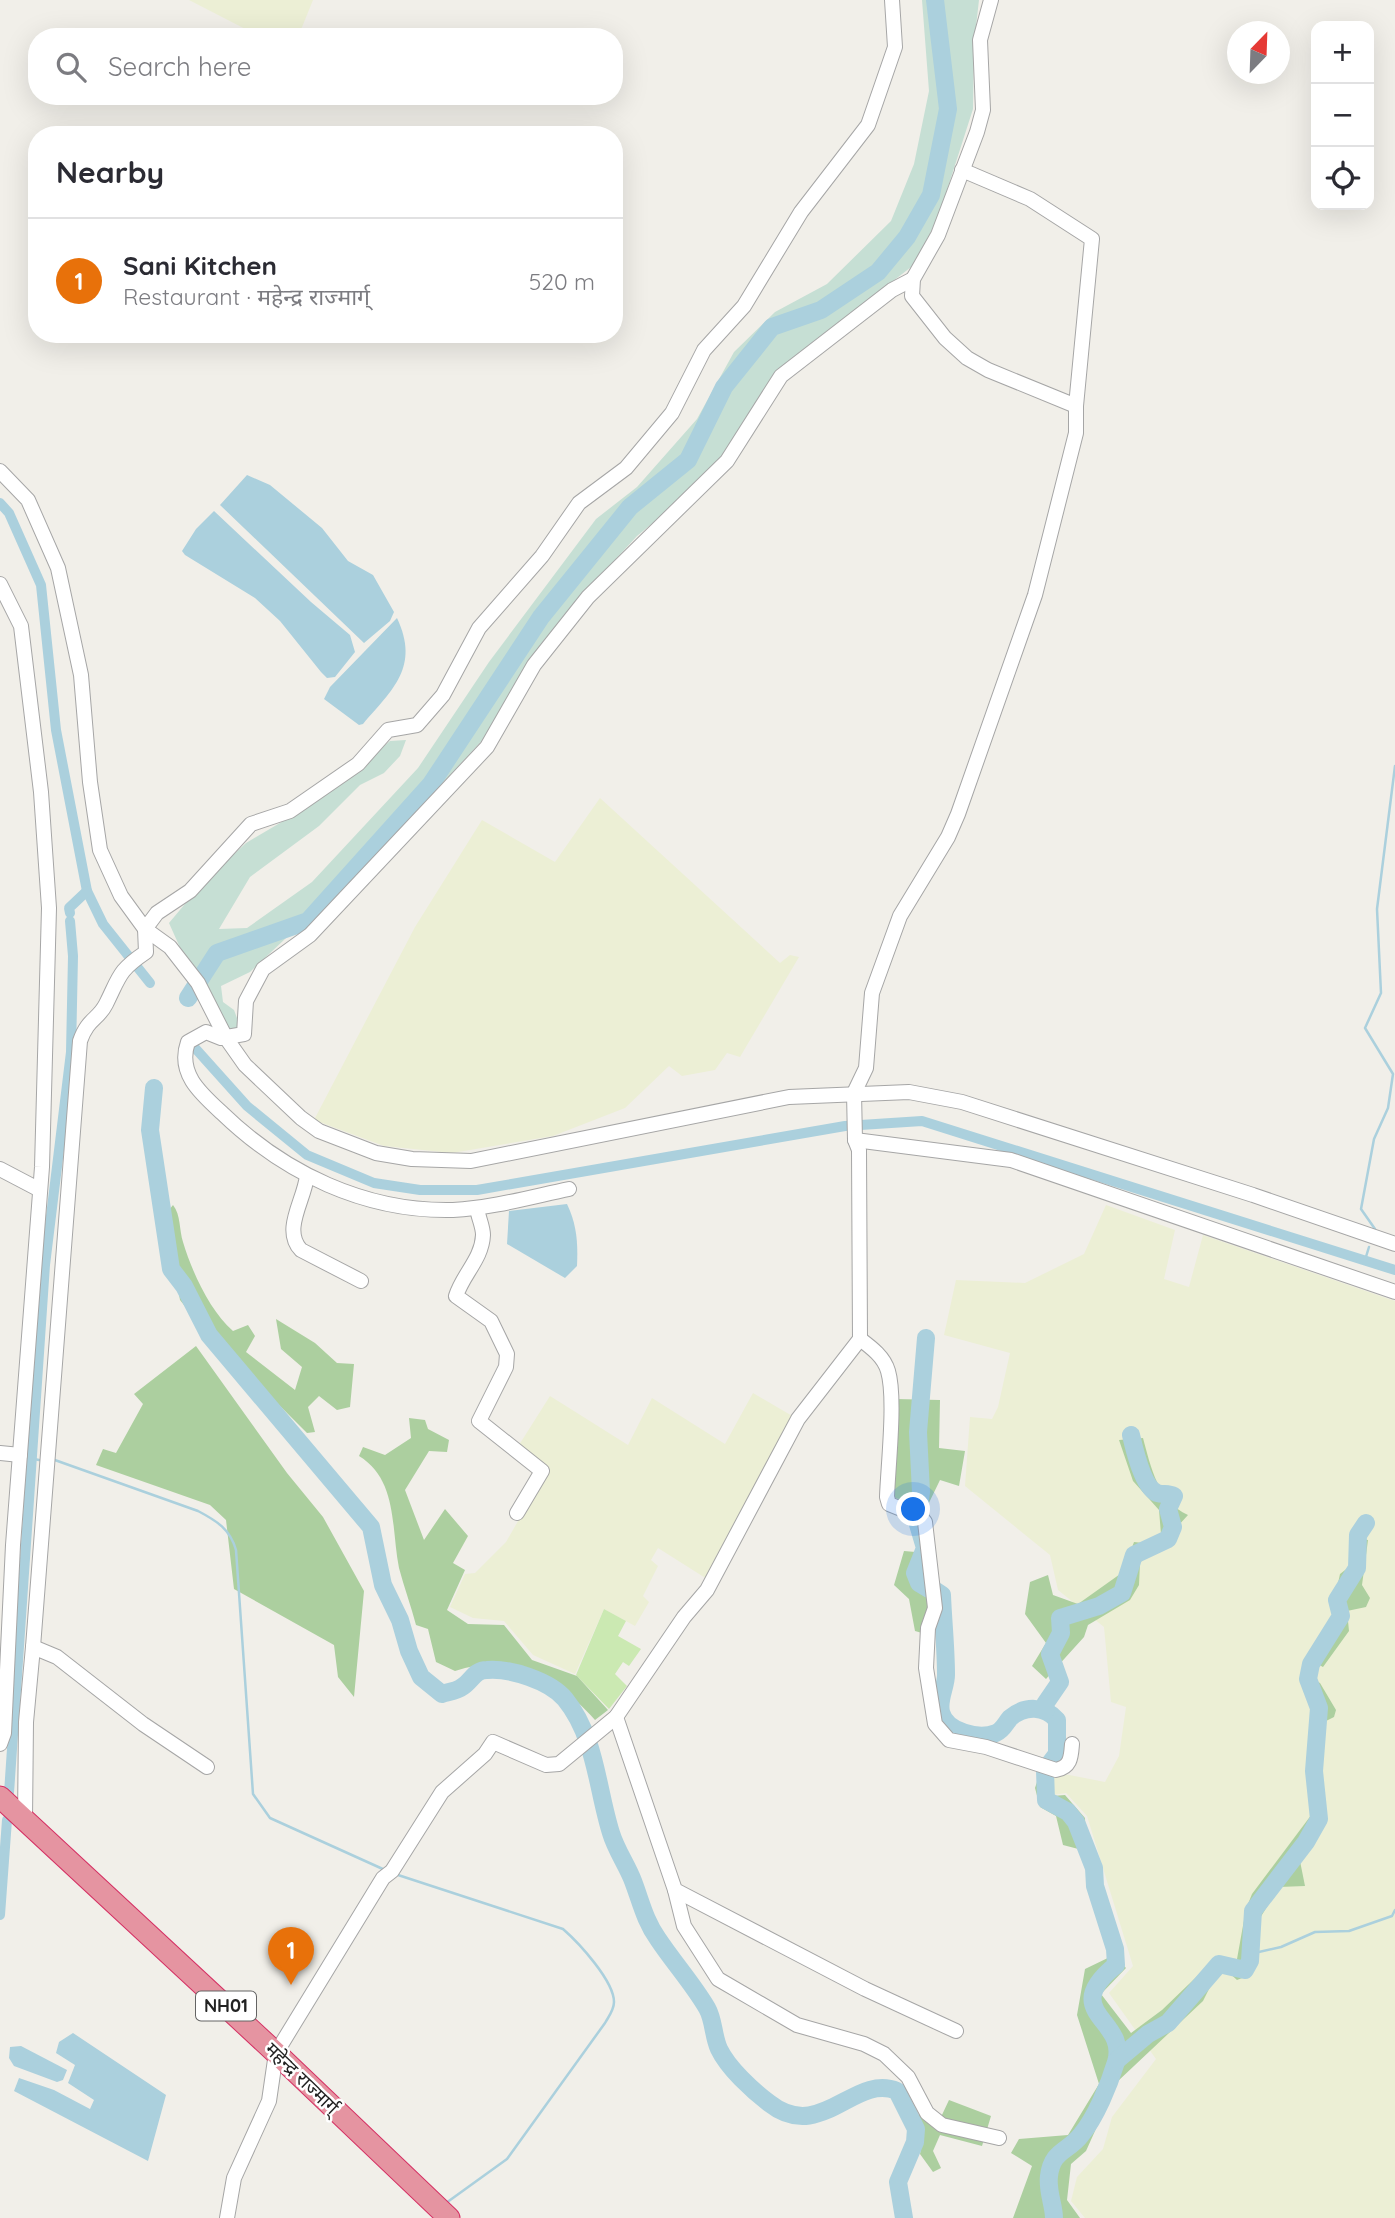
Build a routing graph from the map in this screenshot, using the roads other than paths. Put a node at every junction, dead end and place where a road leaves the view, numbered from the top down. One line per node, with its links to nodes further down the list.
1 (892, 0): 8 (street)
2 (991, 0): 3 (street)
3 (961, 170): 4 (street); 5 (street)
4 (913, 279): 5 (street); 9 (street)
5 (1076, 406): 10 (street)
6 (0, 471): 8 (street)
7 (0, 584): 15 (street)
8 (145, 929): 9 (street); 24 (street)
9 (226, 1038): 10 (street); 13 (street)
10 (854, 1098): 11 (street); 17 (street)
11 (855, 1133): 19 (street); 20 (street)
12 (0, 1169): 15 (street)
13 (307, 1176): 16 (street); 18 (street)
14 (569, 1189): 16 (street)
15 (40, 1190): 22 (street)
16 (477, 1208): 23 (street)
17 (1395, 1244)
18 (361, 1281)
19 (1395, 1292)
20 (860, 1339): 25 (street); 27 (street)
21 (0, 1453): 22 (street)
22 (20, 1455): 26 (street)
23 (517, 1513)
24 (33, 1647): 28 (street); 30 (street)
25 (615, 1717): 31 (street); 33 (street)
26 (0, 1744)
27 (1072, 1744)
28 (207, 1767)
29 (0, 1797): 30 (highway, महेन्द्र राज्मार्ग् / NH01)
30 (25, 1819): 33 (highway, महेन्द्र राज्मार्ग् / NH01)
31 (675, 1890): 32 (street); 34 (street)
32 (956, 2031)
33 (276, 2053): 35 (street); 36 (highway, महेन्द्र राज्मार्ग् / NH01)
34 (999, 2138)
35 (227, 2218)
36 (449, 2218)

